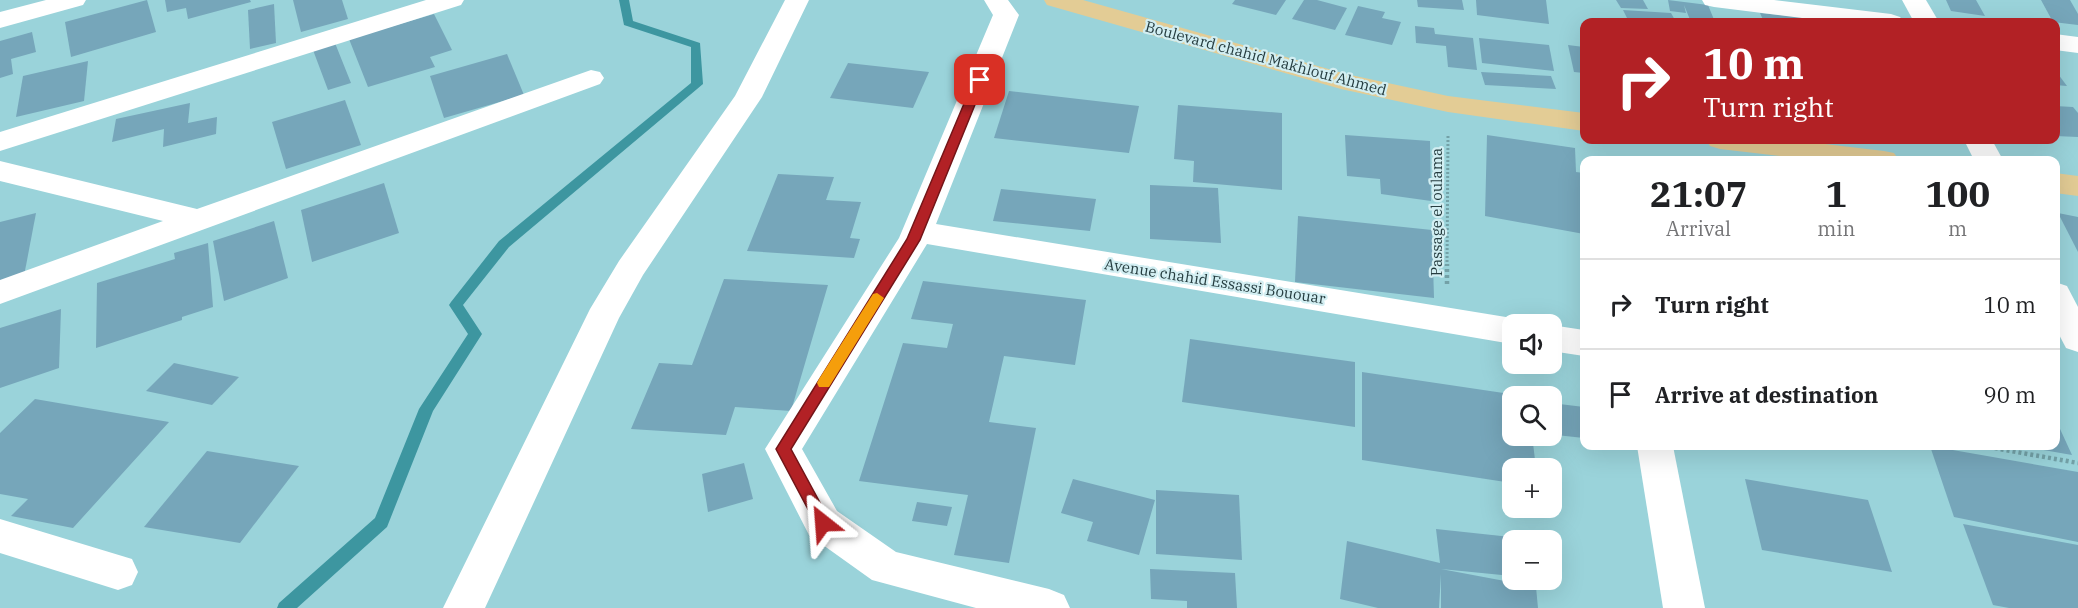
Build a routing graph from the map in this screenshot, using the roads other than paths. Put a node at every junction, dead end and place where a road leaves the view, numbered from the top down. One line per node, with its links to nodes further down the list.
1 (74, 0): 10 (street)
2 (452, 0): 15 (street)
3 (797, 0): 32 (street)
4 (996, 0): 22 (street)
5 (1056, 0): 14 (main road, Boulevard chahid Makhlouf Ahmed)
6 (1714, 0): 8 (street)
7 (1914, 0): 9 (street)
8 (1859, 18)
9 (1924, 18)
10 (0, 20)
11 (2060, 43): 12 (street)
12 (2078, 45)
13 (591, 78): 21 (street)
14 (1580, 121)
15 (0, 142)
16 (1753, 144): 17 (main road)
17 (1851, 156)
18 (0, 171): 21 (street)
19 (2060, 184): 20 (main road)
20 (2078, 186)
21 (200, 220): 23 (street)
22 (917, 232): 25 (street, Avenue chahid Essassi Bououar); 33 (street)
23 (0, 292)
24 (2060, 304): 26 (street)
25 (1502, 329)
26 (2078, 339)
27 (1562, 340): 28 (street)
28 (1580, 342)
29 (1656, 450): 34 (street)
30 (0, 536): 31 (street)
31 (118, 572)
32 (464, 608)
33 (1049, 608)
34 (1684, 608)

